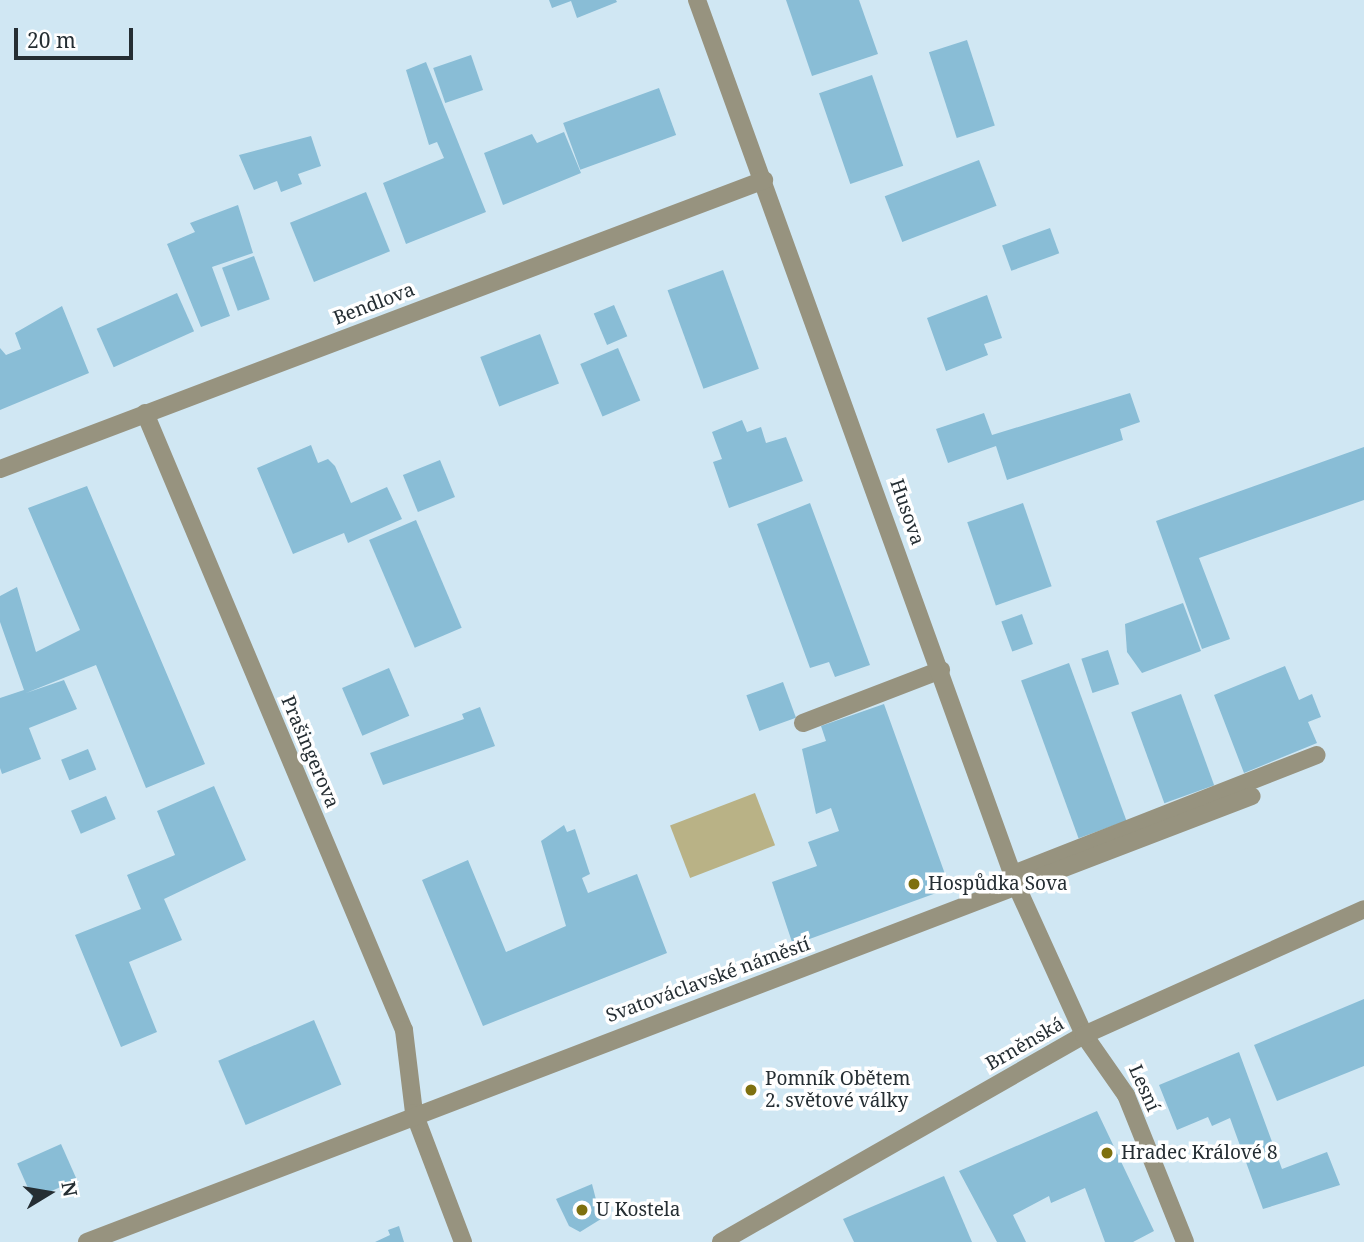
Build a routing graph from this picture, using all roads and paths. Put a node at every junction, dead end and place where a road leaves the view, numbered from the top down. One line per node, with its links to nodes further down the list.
1 (697, 0): 2 (street, Husova)
2 (764, 180): 3 (street, Bendlova); 5 (street, Husova)
3 (145, 414): 4 (street, Bendlova); 12 (street, Prašingerova)
4 (0, 469)
5 (941, 670): 6 (street); 9 (street, Husova)
6 (803, 723)
7 (1317, 755): 9 (street)
8 (1252, 796): 9 (street)
9 (1015, 880): 11 (street, Husova); 12 (street, Svatováclavské náměstí)
10 (1364, 909): 11 (street, Brněnská)
11 (1084, 1035): 15 (street, Brněnská); 16 (street, Lesní)
12 (414, 1113): 13 (street, Svatováclavské náměstí); 14 (street)
13 (88, 1242)
14 (463, 1242)
15 (721, 1242)
16 (1185, 1242)

